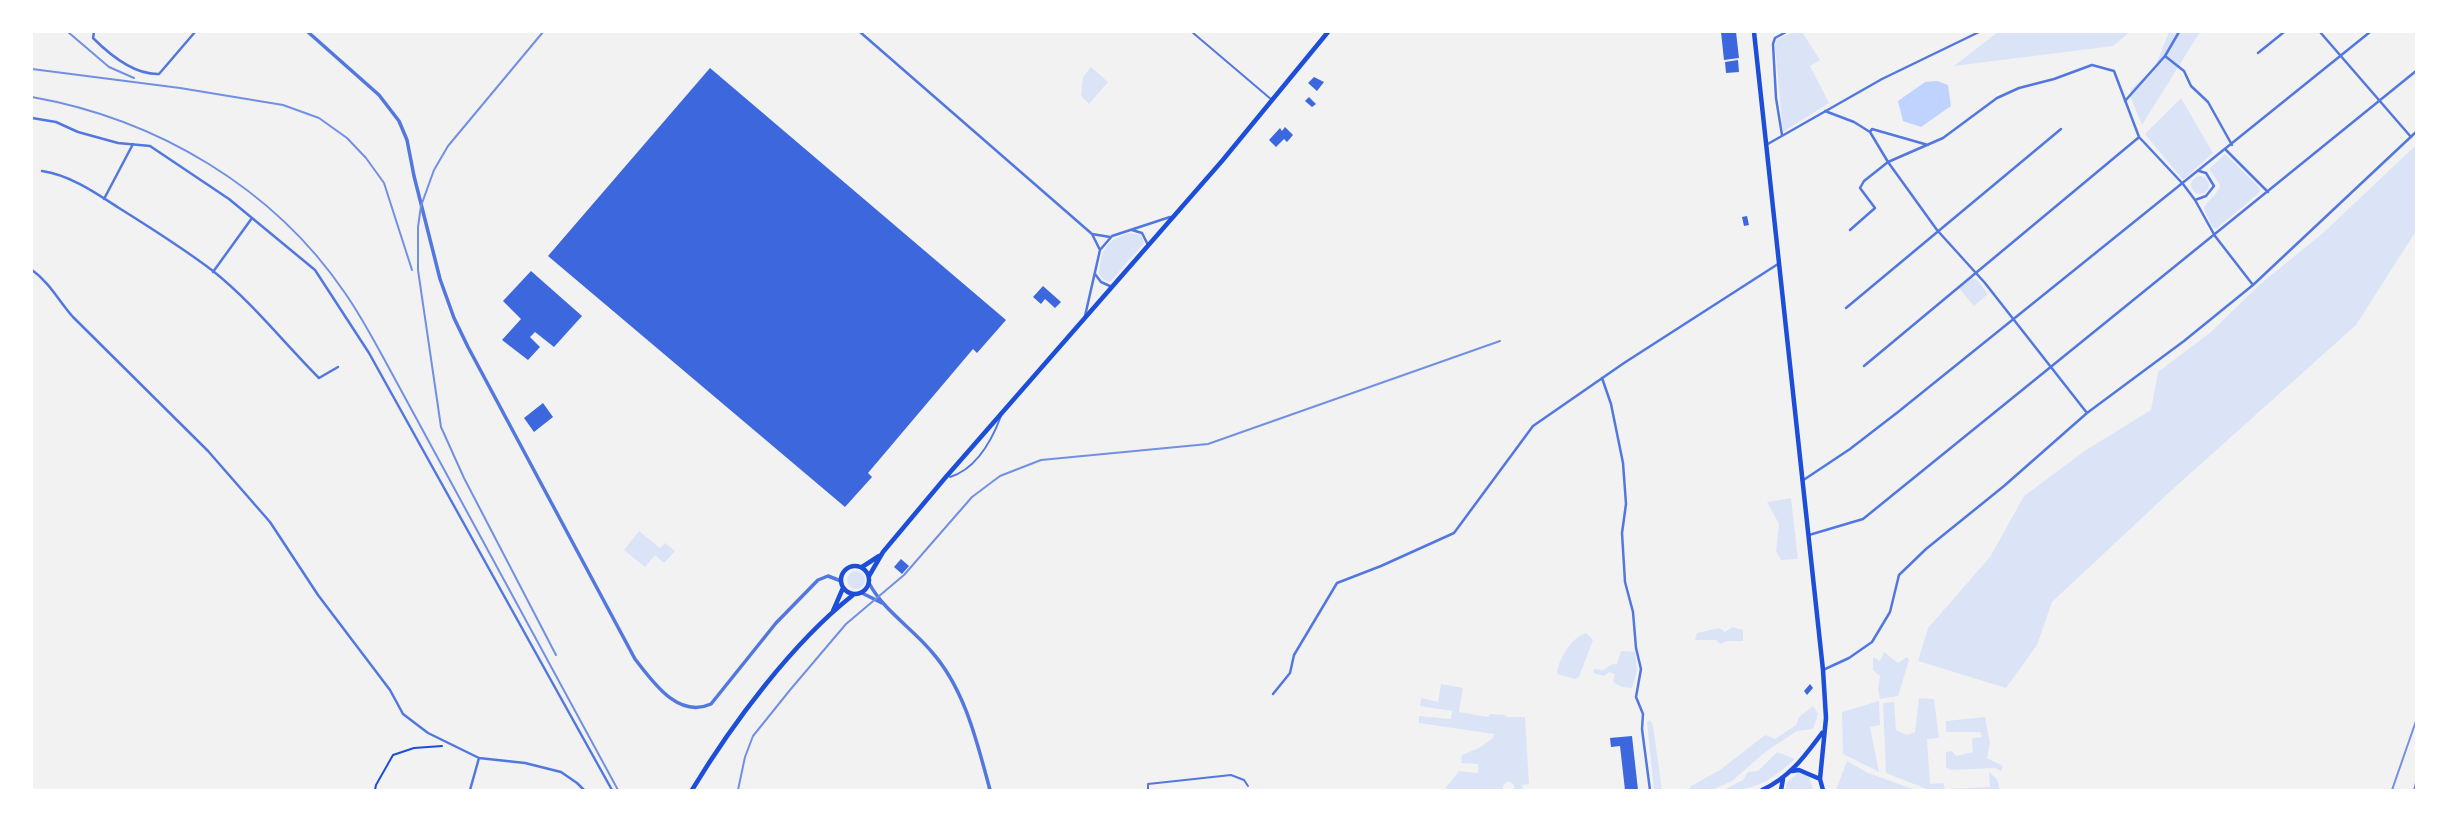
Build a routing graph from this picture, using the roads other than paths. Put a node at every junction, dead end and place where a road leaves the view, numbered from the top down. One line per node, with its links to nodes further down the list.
1 (94, 32): 2 (street)
2 (195, 32)
3 (309, 32): 73 (street)
4 (860, 32): 46 (street)
5 (1192, 32): 18 (lane)
6 (1328, 32): 18 (main road)
7 (1754, 32): 30 (main road)
8 (1786, 32): 26 (street)
9 (1979, 32): 21 (street)
10 (2179, 32): 15 (street)
11 (2284, 32): 14 (street)
12 (2320, 32): 16 (street)
13 (2370, 32): 16 (street)
14 (2258, 53)
15 (2165, 56): 19 (street); 32 (street)
16 (2341, 57): 20 (street); 32 (street)
17 (2417, 71): 20 (street)
18 (1273, 100): 41 (main road)
19 (2125, 101): 27 (street); 31 (street)
20 (2379, 101): 28 (street); 38 (street)
21 (1825, 111): 24 (street); 26 (street)
22 (32, 118): 29 (street)
23 (2061, 129): 45 (street)
24 (1870, 132): 31 (street); 34 (street)
25 (2417, 132): 28 (street)
26 (1782, 135): 30 (street)
27 (2139, 137): 37 (street); 54 (street)
28 (2411, 137): 56 (street)
29 (133, 144): 39 (street); 42 (street)
30 (1766, 145): 51 (main road)
31 (1928, 145): 34 (street)
32 (2232, 145): 33 (street)
33 (2226, 150): 36 (street); 38 (street)
34 (1888, 162): 44 (street); 45 (street)
35 (42, 171): 39 (street)
36 (2199, 171): 37 (street); 40 (street)
37 (2183, 184): 40 (street); 60 (street)
38 (2268, 192): 48 (street)
39 (104, 199): 53 (street)
40 (2195, 200): 48 (street)
41 (1174, 216): 43 (street); 49 (main road)
42 (252, 218): 53 (street); 90 (street)
43 (1131, 230): 47 (street); 49 (street)
44 (1850, 230)
45 (1937, 230): 54 (street); 58 (street)
46 (1092, 234): 47 (street); 50 (street)
47 (1112, 236): 50 (street)
48 (2215, 236): 56 (street); 63 (street)
49 (1148, 245): 57 (main road)
50 (1100, 250): 55 (street)
51 (1779, 264): 64 (street); 68 (main road)
52 (32, 270): 83 (street)
53 (213, 271): 62 (street)
54 (1975, 272): 60 (street); 61 (street)
55 (1095, 274): 57 (street); 59 (street)
56 (2253, 285): 66 (street)
57 (1112, 287): 59 (main road)
58 (1846, 308)
59 (1084, 318): 65 (main road)
60 (2013, 320): 63 (street); 68 (street)
61 (1864, 366)
62 (338, 367)
63 (2051, 368): 66 (street); 69 (street)
64 (1602, 378): 81 (street); 94 (street)
65 (1003, 412): 67 (main road); 67 (lane)
66 (2087, 413): 80 (street)
67 (945, 478): 70 (main road)
68 (1802, 481): 69 (main road)
69 (1809, 535): 80 (main road)
70 (880, 556): 71 (main road); 72 (main road)
71 (862, 568): 72 (main road); 73 (main road)
72 (869, 576): 74 (main road)
73 (841, 581): 75 (main road)
74 (869, 583): 76 (main road); 78 (street)
75 (843, 588): 77 (main road); 79 (main road)
76 (862, 593): 77 (main road); 78 (street)
77 (853, 595): 79 (main road)
78 (884, 605): 92 (street)
79 (832, 611): 91 (main road)
80 (1823, 670): 82 (main road)
81 (1273, 694)
82 (1823, 732): 84 (main road); 86 (main road)
83 (479, 758): 88 (street); 89 (street)
84 (1792, 771): 85 (main road); 86 (main road)
85 (1784, 778): 95 (main road); 96 (main road)
86 (1820, 779): 97 (main road)
87 (1248, 786): 93 (lane)
88 (470, 790)
89 (584, 790)
90 (612, 790)
91 (692, 790)
92 (990, 790)
93 (1148, 790)
94 (1650, 790)
95 (1762, 790)
96 (1781, 790)
97 (1823, 790)

